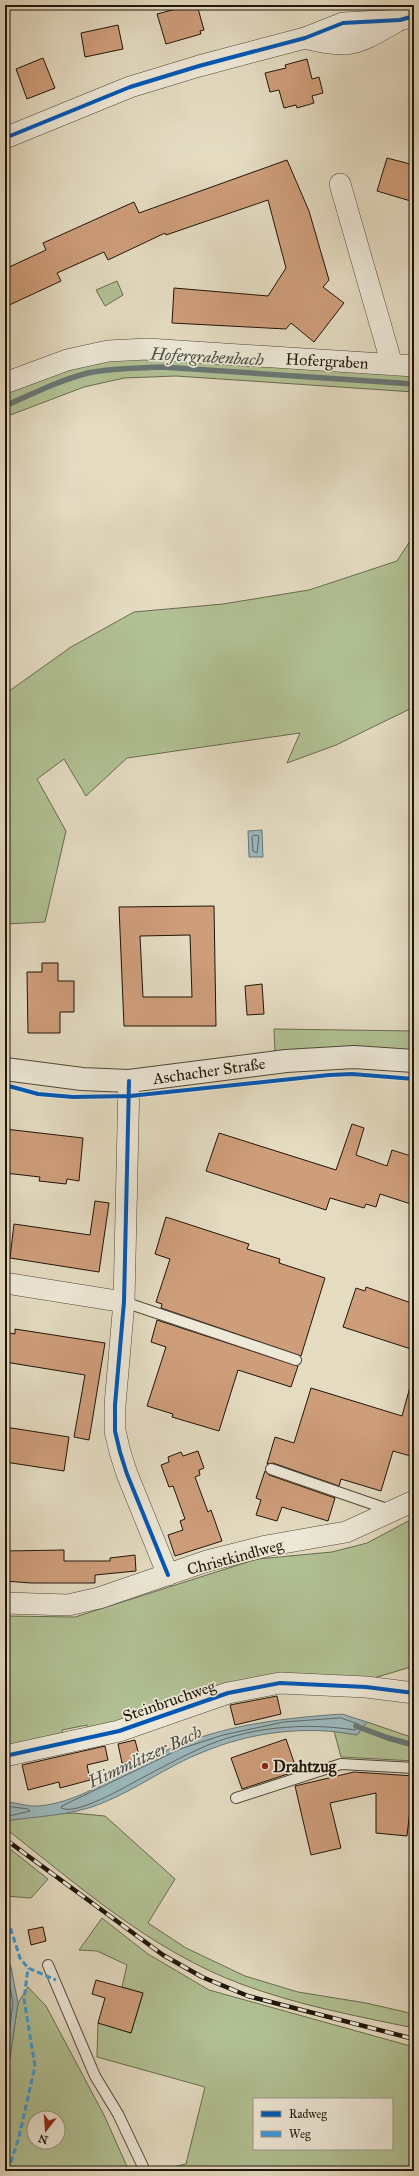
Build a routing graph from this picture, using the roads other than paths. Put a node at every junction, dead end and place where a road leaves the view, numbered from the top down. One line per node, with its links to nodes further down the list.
1 (407, 18): 2 (street)
2 (5, 138)
3 (340, 184): 4 (street)
4 (392, 365): 5 (street, Hofergraben); 6 (street, Hofergraben)
5 (414, 366)
6 (5, 382)
7 (414, 1061): 9 (street, Aschacher Straße)
8 (5, 1069): 9 (street, Aschacher Straße)
9 (129, 1081): 11 (street)
10 (5, 1283): 11 (street)
11 (124, 1302): 12 (lane); 16 (street)
12 (296, 1360)
13 (271, 1469): 15 (lane)
14 (414, 1501): 15 (street, Christkindlweg)
15 (392, 1510): 16 (street, Christkindlweg)
16 (168, 1575): 17 (street, Christkindlweg)
17 (5, 1603)
18 (414, 1693): 19 (street, Steinbruchweg)
19 (5, 1756)
20 (414, 1768): 21 (lane)
21 (236, 1798)
22 (48, 1965): 23 (lane)
23 (145, 2171)

